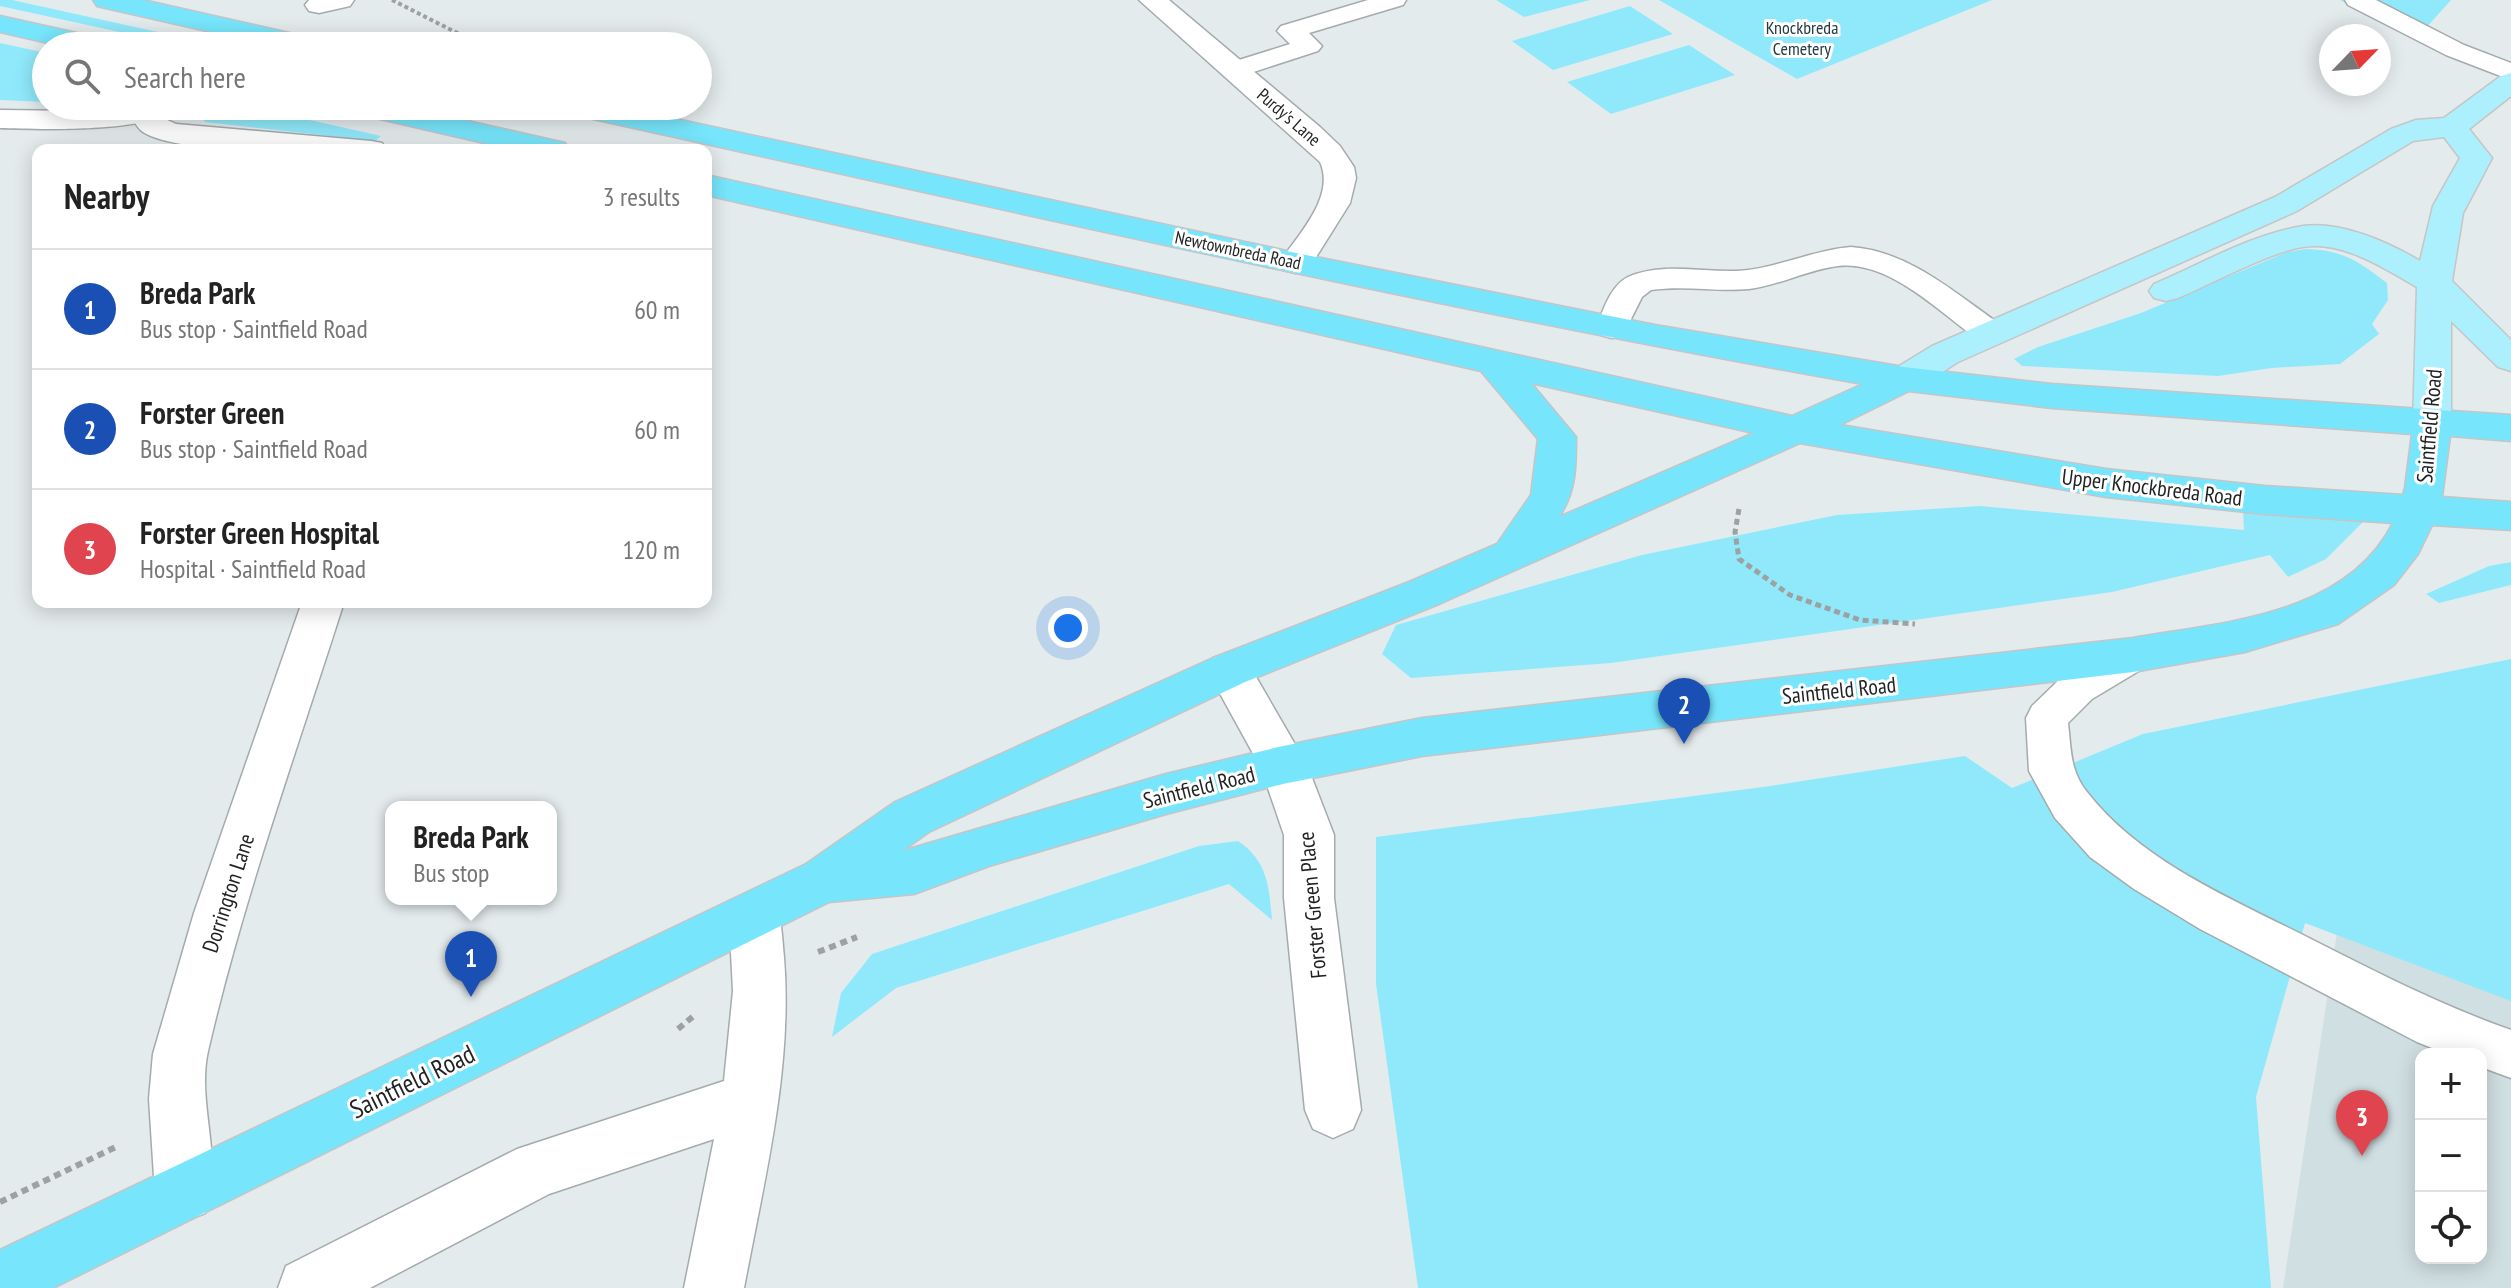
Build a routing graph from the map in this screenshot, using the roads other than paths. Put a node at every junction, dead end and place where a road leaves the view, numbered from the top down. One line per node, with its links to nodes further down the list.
1 (107, 0): 8 (highway)
2 (1153, 0): 9 (street, Purdy's Lane)
3 (1394, 0): 5 (lane)
4 (2357, 0): 10 (lane)
5 (1363, 4): 9 (lane)
6 (0, 24): 7 (highway)
7 (36, 32)
8 (240, 32)
9 (1235, 70): 21 (street, Purdy's Lane)
10 (2511, 72)
11 (2511, 82): 17 (main road)
12 (0, 119): 13 (street)
13 (32, 119)
14 (152, 120): 18 (street)
15 (422, 120): 19 (highway)
16 (639, 120): 21 (highway, Newtownbreda Road)
17 (2452, 127): 22 (main road, Saintfield Road); 23 (main road, Saintfield Road)
18 (300, 144)
19 (528, 144)
20 (712, 186): 27 (highway)
21 (1296, 263): 24 (highway, Newtownbreda Road)
22 (2436, 284): 23 (main road); 26 (main road); 29 (main road, Saintfield Road)
23 (2089, 293): 25 (main road, Saintfield Road)
24 (1612, 328): 25 (lane); 28 (highway, Newtownbreda Road)
25 (1992, 334): 28 (main road, Saintfield Road)
26 (2511, 359)
27 (1495, 364): 31 (highway); 34 (highway)
28 (1904, 379): 29 (highway); 31 (highway, Saintfield Road)
29 (2432, 423): 30 (highway); 32 (highway, Saintfield Road)
30 (2511, 428)
31 (1796, 430): 32 (highway, Upper Knockbreda Road); 34 (highway, Saintfield Road)
32 (2418, 512): 33 (highway, Upper Knockbreda Road); 36 (highway, Saintfield Road)
33 (2511, 516)
34 (1513, 552): 37 (highway, Saintfield Road)
35 (321, 608): 44 (street, Dorrington Lane)
36 (2133, 655): 38 (highway, Saintfield Road); 41 (lane)
37 (1229, 670): 38 (street, Forster Green Place); 39 (highway, Saintfield Road)
38 (1283, 765): 39 (highway, Saintfield Road); 43 (street, Forster Green Place)
39 (824, 880): 40 (highway, Saintfield Road)
40 (755, 914): 42 (street); 44 (highway, Saintfield Road)
41 (2511, 1054)
42 (750, 1100): 46 (street); 47 (street)
43 (1333, 1110)
44 (184, 1192): 45 (highway, Saintfield Road)
45 (0, 1282)
46 (308, 1288)
47 (714, 1288)

